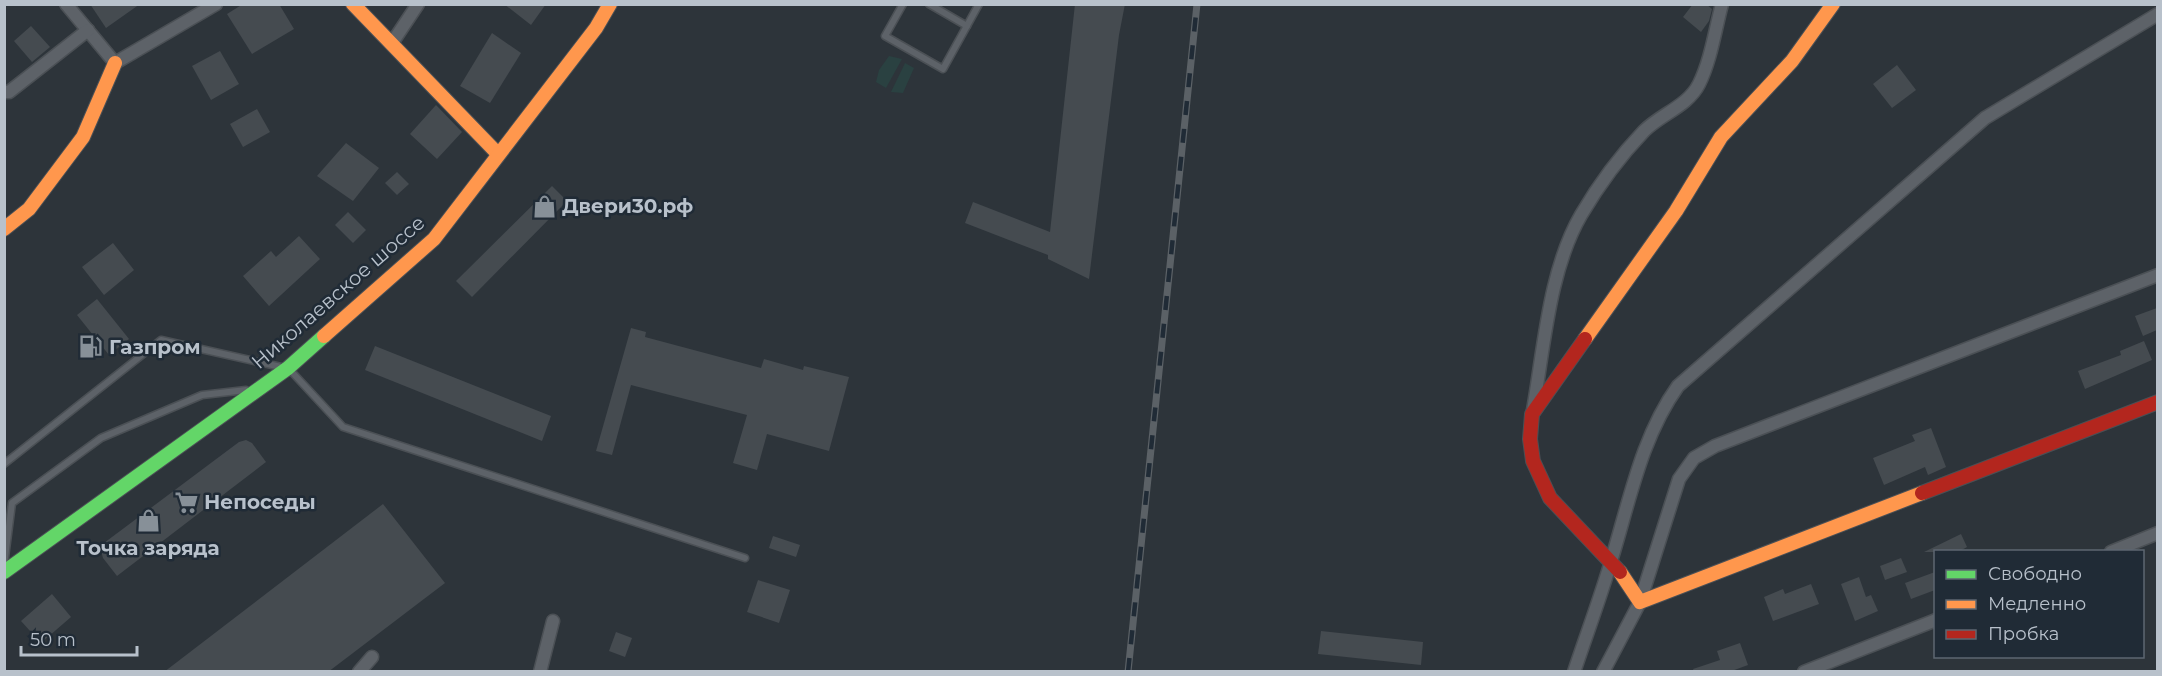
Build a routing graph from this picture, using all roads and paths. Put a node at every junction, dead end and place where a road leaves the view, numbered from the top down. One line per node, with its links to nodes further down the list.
1 (66, 4): 13 (street)
2 (216, 4): 15 (street)
3 (353, 4): 14 (street)
4 (418, 4): 14 (street)
5 (610, 4): 17 (street, Николаевское шоссе)
6 (903, 4): 12 (lane)
7 (929, 4): 12 (lane)
8 (979, 4): 12 (lane)
9 (1722, 4): 23 (street)
10 (1833, 4): 23 (street)
11 (2157, 14): 28 (street)
12 (967, 26)
13 (88, 30): 15 (street); 16 (street)
14 (392, 43): 17 (street)
15 (115, 63): 18 (street)
16 (4, 92)
17 (498, 154): 20 (street, Николаевское шоссе)
18 (4, 229)
19 (2157, 275): 31 (street)
20 (288, 368): 21 (street, Николаевское шоссе); 24 (lane); 27 (lane)
21 (255, 389): 29 (lane); 30 (street, Николаевское шоссе)
22 (2157, 402): 31 (street)
23 (1532, 414): 28 (street)
24 (4, 464)
25 (2157, 533): 26 (street)
26 (2116, 550)
27 (745, 558)
28 (1611, 561): 31 (street); 37 (street)
29 (4, 565)
30 (4, 572)
31 (1640, 602): 38 (street)
32 (1934, 620): 39 (street)
33 (553, 621): 36 (street)
34 (372, 657): 35 (street)
35 (359, 672)
36 (540, 672)
37 (1574, 672)
38 (1603, 672)
39 (1804, 672)

